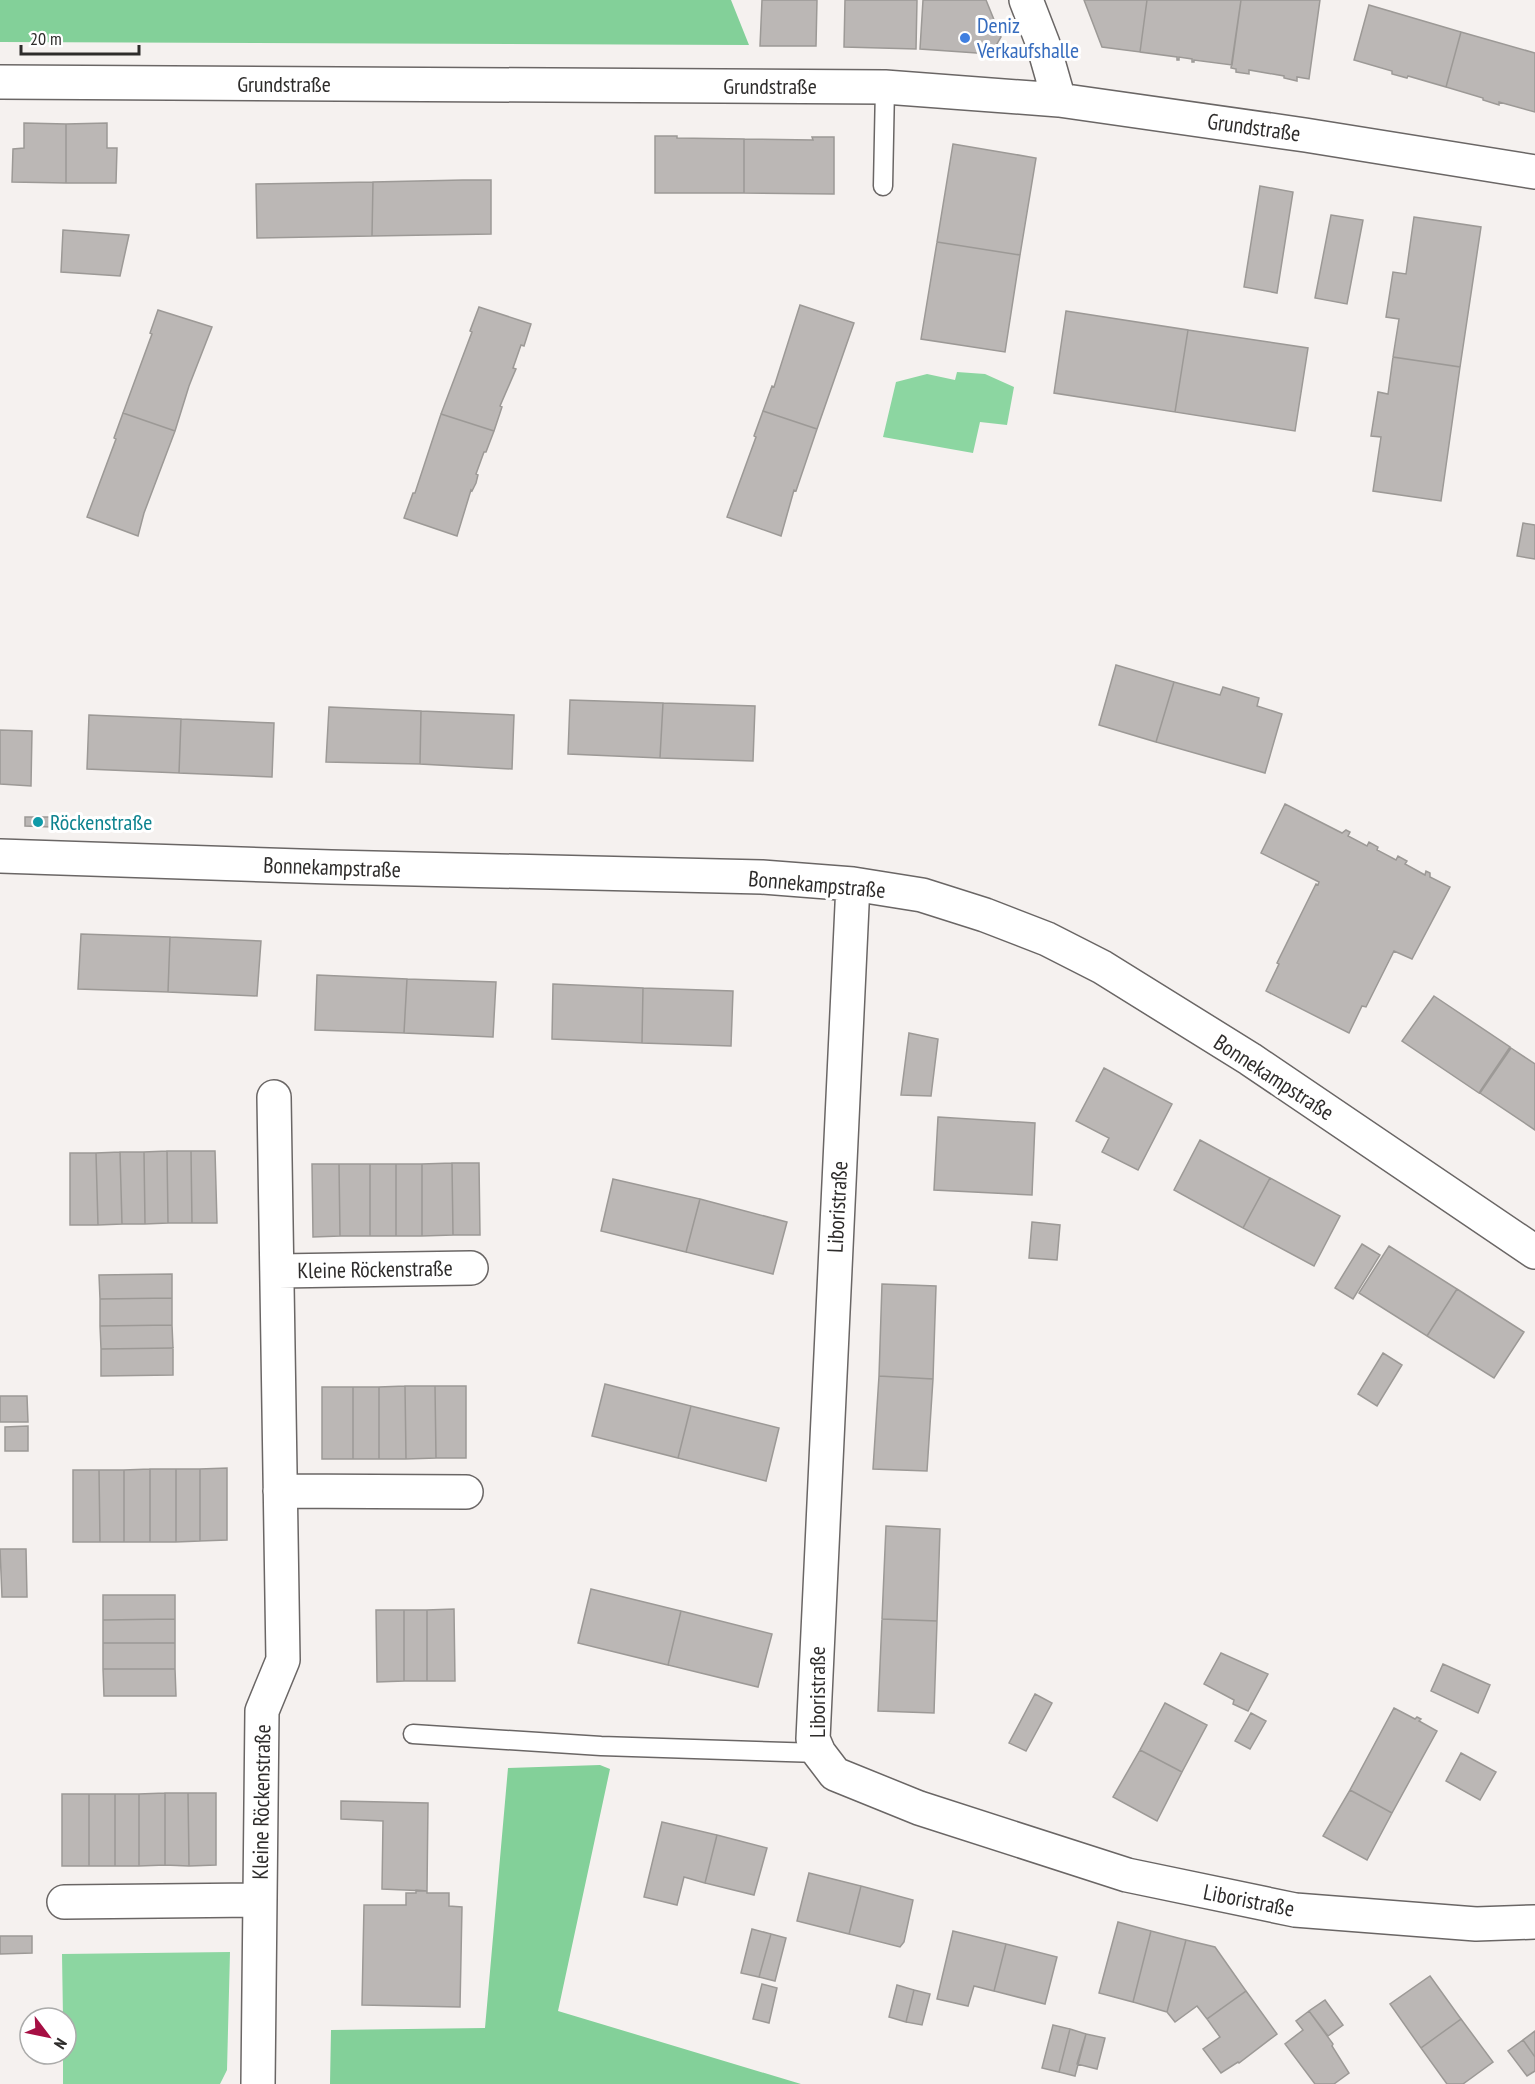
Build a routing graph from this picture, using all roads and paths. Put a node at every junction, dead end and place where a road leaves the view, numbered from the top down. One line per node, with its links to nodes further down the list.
1 (1026, 0): 4 (street)
2 (0, 82): 3 (street, Grundstraße)
3 (885, 87): 4 (street, Grundstraße); 6 (lane)
4 (1059, 100): 5 (street, Grundstraße)
5 (1535, 172)
6 (884, 186)
7 (0, 856): 8 (street, Bonnekampstraße)
8 (853, 884): 10 (street, Bonnekampstraße); 16 (street, Liboristraße)
9 (274, 1097): 12 (street, Kleine Röckenstraße)
10 (1535, 1252)
11 (471, 1268): 12 (street, Kleine Röckenstraße)
12 (278, 1271): 13 (street, Kleine Röckenstraße)
13 (280, 1491): 14 (street); 17 (street, Kleine Röckenstraße)
14 (466, 1492)
15 (412, 1734): 16 (lane)
16 (819, 1753): 19 (street, Liboristraße)
17 (260, 1900): 18 (street, Kleine Röckenstraße); 20 (street, Kleine Röckenstraße)
18 (64, 1902)
19 (1535, 1922)
20 (258, 2084)

